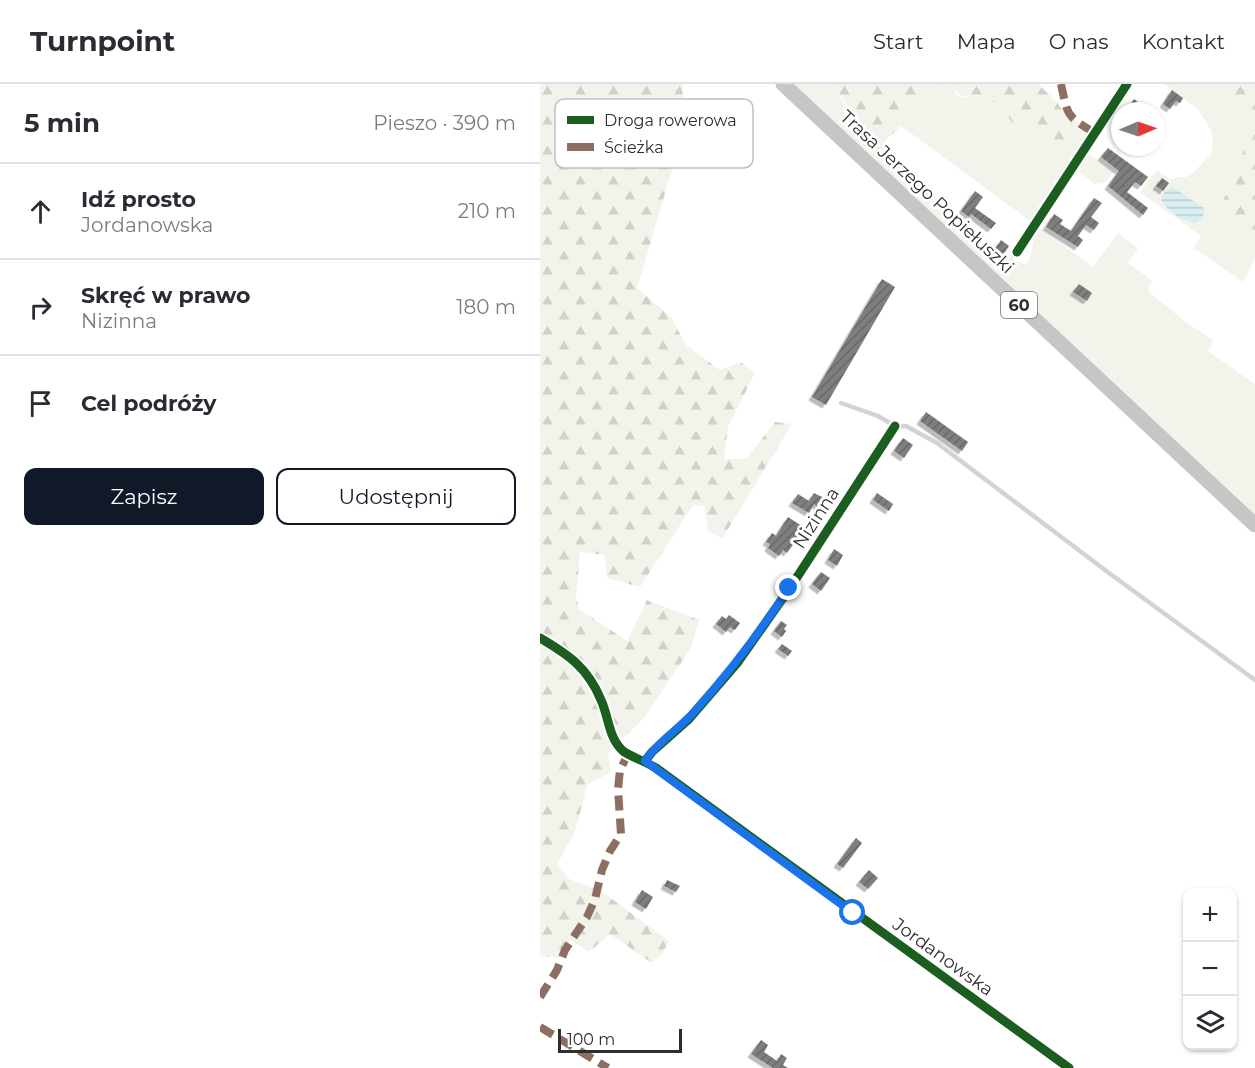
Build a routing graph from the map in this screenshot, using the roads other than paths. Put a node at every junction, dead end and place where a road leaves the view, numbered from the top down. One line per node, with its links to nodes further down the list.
1 (783, 84): 6 (main road, Trasa Jerzego Popiełuszki / 60)
2 (1127, 84): 3 (street)
3 (1017, 252)
4 (841, 403): 5 (lane)
5 (895, 426): 8 (lane); 9 (street, Nizinna)
6 (1255, 525)
7 (540, 638): 9 (street, Jordanowska)
8 (1255, 680)
9 (645, 761): 10 (street, Jordanowska)
10 (1069, 1068)

